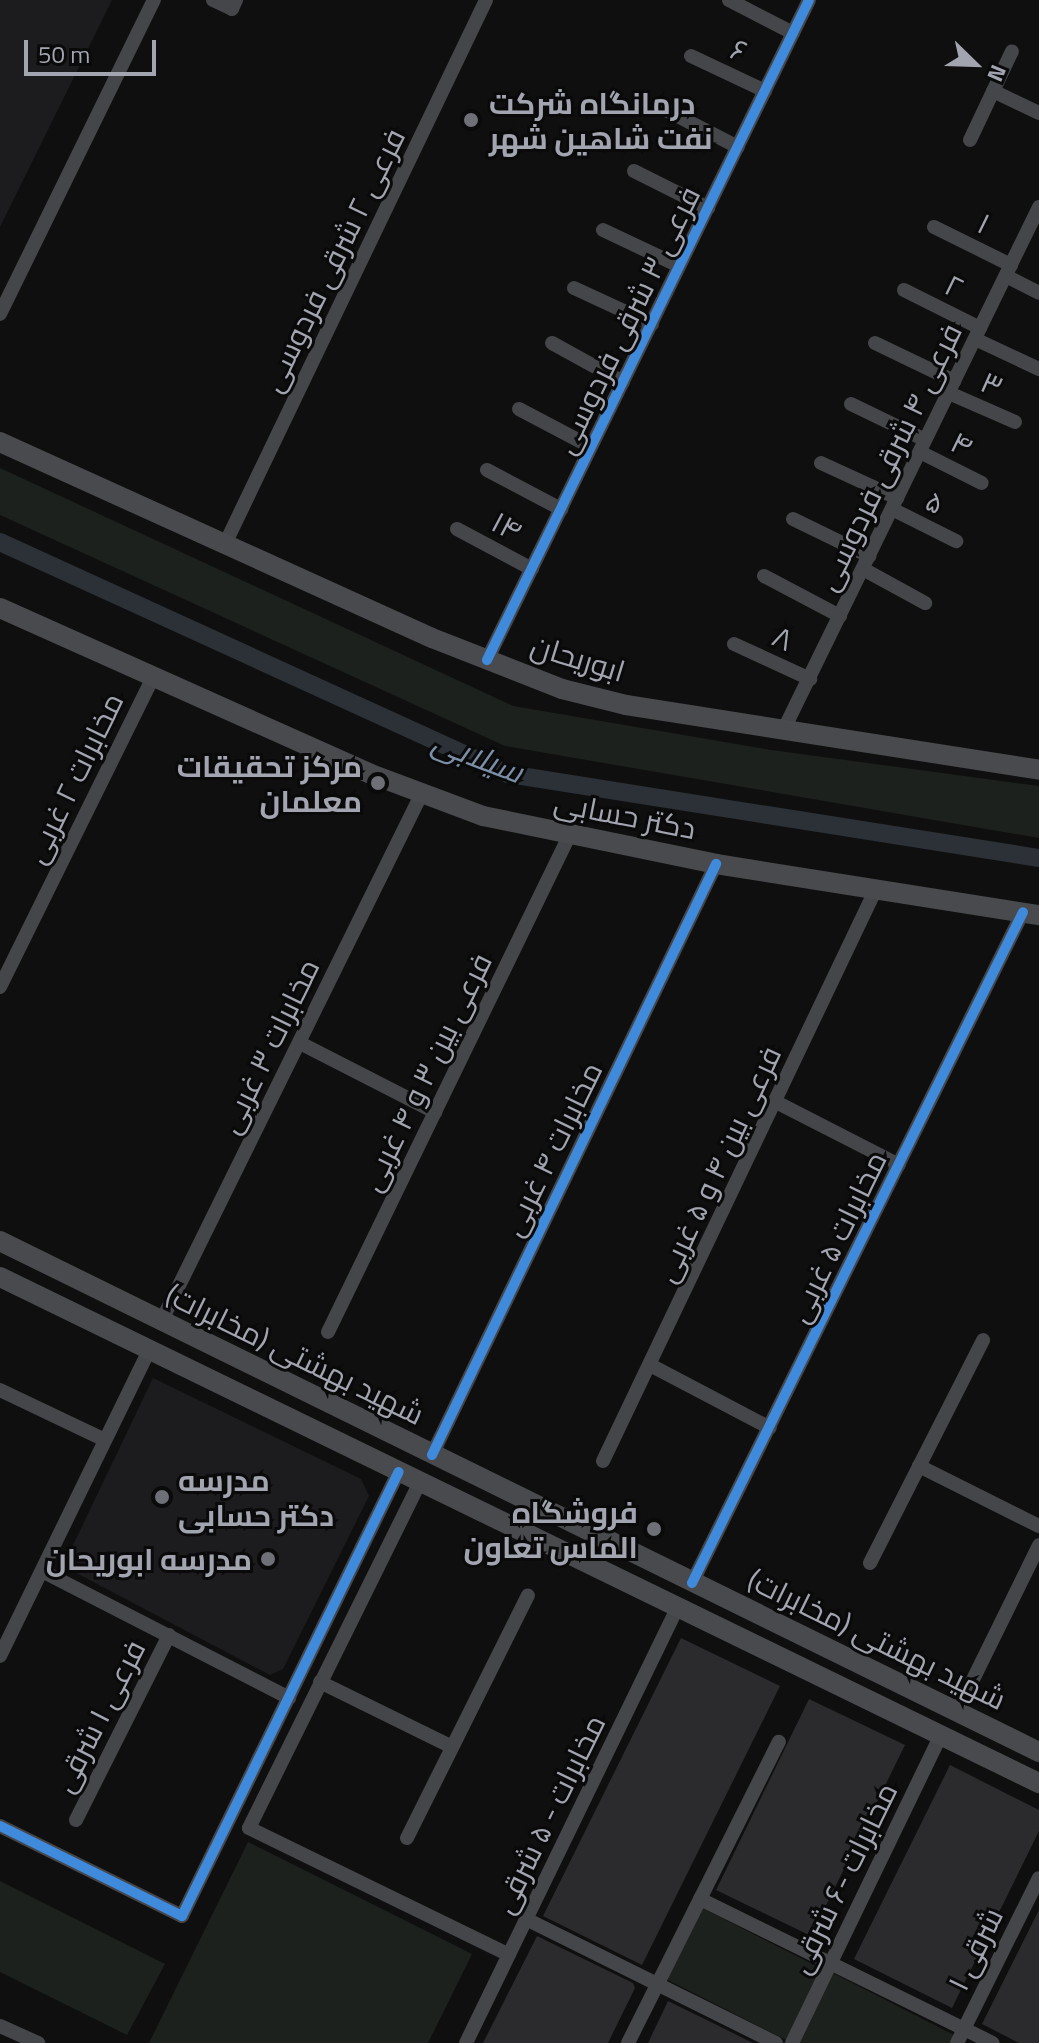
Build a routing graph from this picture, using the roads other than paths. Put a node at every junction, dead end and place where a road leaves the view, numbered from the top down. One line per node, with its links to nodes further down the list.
1 (154, 0): 26 (street)
2 (213, 0): 3 (street)
3 (236, 0)
4 (486, 0): 48 (street, فرعی ۲ شرقی فردوسی)
5 (729, 0): 7 (street)
6 (809, 0): 7 (street, فرعی ۳ شرقی فردوسی)
7 (793, 33): 10 (street, فرعی ۳ شرقی فردوسی)
8 (1012, 51): 11 (street)
9 (691, 56): 10 (street, ۶)
10 (765, 91): 15 (street, فرعی ۳ شرقی فردوسی)
11 (993, 91): 13 (street); 14 (street)
12 (664, 109): 15 (street)
13 (1039, 113)
14 (970, 140)
15 (738, 147): 18 (street, فرعی ۳ شرقی فردوسی)
16 (634, 171): 18 (street)
17 (1039, 207): 22 (street, فرعی ۴ شرقی فردوسی)
18 (708, 208): 21 (street, فرعی ۳ شرقی فردوسی)
19 (934, 227): 22 (street, ۱)
20 (603, 230): 21 (street)
21 (679, 266): 27 (street, فرعی ۳ شرقی فردوسی)
22 (1008, 271): 25 (street, ۱); 28 (street, فرعی ۴ شرقی فردوسی)
23 (574, 288): 27 (street)
24 (904, 290): 28 (street, ۲)
25 (1039, 293)
26 (0, 314)
27 (652, 324): 32 (street, فرعی ۳ شرقی فردوسی)
28 (977, 333): 31 (street, ۲); 33 (street, فرعی ۴ شرقی فردوسی)
29 (552, 343): 32 (street)
30 (875, 343): 33 (street, ۳)
31 (1039, 369)
32 (623, 382): 39 (street, فرعی ۳ شرقی فردوسی)
33 (952, 387): 36 (street, ۳); 38 (street, فرعی ۴ شرقی فردوسی)
34 (851, 404): 38 (street, ۴)
35 (519, 409): 39 (street)
36 (1015, 422)
37 (0, 442): 48 (main road, ابوریحان)
38 (922, 446): 42 (street, ۴); 43 (street, فرعی ۴ شرقی فردوسی)
39 (591, 447): 44 (street, فرعی ۳ شرقی فردوسی)
40 (821, 463): 43 (street, ۵)
41 (487, 470): 44 (street)
42 (982, 483)
43 (894, 504): 47 (street, ۵); 49 (street, فرعی ۴ شرقی فردوسی)
44 (561, 509): 50 (street, فرعی ۳ شرقی فردوسی)
45 (793, 519): 49 (street)
46 (457, 529): 50 (street, ۱۴)
47 (956, 541)
48 (226, 542): 56 (main road, ابوریحان)
49 (866, 562): 52 (street); 54 (street, فرعی ۴ شرقی فردوسی)
50 (532, 569): 56 (street, فرعی ۳ شرقی فردوسی)
51 (764, 576): 54 (street)
52 (925, 603)
53 (0, 608): 57 (main road, دکتر حسابی)
54 (840, 616): 58 (street, فرعی ۴ شرقی فردوسی)
55 (734, 644): 58 (street, ۸)
56 (487, 660): 59 (main road, ابوریحان)
57 (153, 678): 61 (main road, دکتر حسابی); 66 (street, مخابرات ۲ غربی)
58 (810, 679): 59 (street, فرعی ۴ شرقی فردوسی)
59 (784, 729): 60 (main road, ابوریحان)
60 (1039, 770)
61 (422, 793): 62 (main road, دکتر حسابی); 67 (street, مخابرات ۳ غربی)
62 (570, 834): 63 (main road, دکتر حسابی); 69 (street, فرعی بین ۳ و ۴ غربی)
63 (716, 864): 64 (main road, دکتر حسابی); 81 (street, مخابرات ۴ غربی)
64 (876, 889): 65 (main road, دکتر حسابی); 68 (street, فرعی بین ۴ و ۵ غربی)
65 (1031, 914): 70 (street, مخابرات ۵ غربی)
66 (0, 987)
67 (300, 1043): 69 (street); 73 (street, مخابرات ۳ غربی)
68 (776, 1102): 70 (street); 77 (street, فرعی بین ۴ و ۵ غربی)
69 (435, 1112): 74 (street, فرعی بین ۳ و ۴ غربی)
70 (899, 1165): 79 (street, مخابرات ۵ غربی)
71 (0, 1241): 73 (main road, شهید بهشتی (مخابرات))
72 (0, 1277): 76 (main road, شهید بهشتی (مخابرات))
73 (161, 1322): 81 (main road, شهید بهشتی (مخابرات))
74 (328, 1332)
75 (983, 1340): 83 (street)
76 (149, 1350): 80 (street); 84 (main road, شهید بهشتی (مخابرات))
77 (652, 1366): 79 (street); 82 (street, فرعی بین ۴ و ۵ غربی)
78 (0, 1390): 80 (street)
79 (770, 1428): 90 (street, مخابرات ۵ غربی)
80 (105, 1440): 89 (street)
81 (432, 1455): 90 (main road, شهید بهشتی (مخابرات))
82 (603, 1461)
83 (919, 1466): 86 (street); 88 (street)
84 (399, 1472): 85 (main road, شهید بهشتی (مخابرات)); 98 (street)
85 (420, 1482): 92 (main road, شهید بهشتی (مخابرات)); 97 (street)
86 (1039, 1526)
87 (1039, 1545): 99 (street)
88 (870, 1563)
89 (42, 1571): 94 (street); 95 (street)
90 (692, 1583): 93 (main road, شهید بهشتی (مخابرات))
91 (528, 1595): 102 (street)
92 (678, 1607): 96 (main road, شهید بهشتی (مخابرات)); 110 (street, مخابرات - ۵ شرقی)
93 (795, 1633): 96 (main road); 99 (main road, شهید بهشتی (مخابرات))
94 (169, 1635): 98 (street); 105 (street, فرعی ۱ شرقی)
95 (0, 1656)
96 (782, 1658): 100 (main road, شهید بهشتی (مخابرات))
97 (320, 1682): 102 (street); 111 (street)
98 (289, 1698): 106 (street)
99 (957, 1712): 103 (main road, شهید بهشتی (مخابرات))
100 (941, 1735): 104 (main road, شهید بهشتی (مخابرات)); 112 (street, مخابرات -۶ شرقی)
101 (779, 1742): 109 (street)
102 (452, 1747): 107 (street)
103 (1039, 1752)
104 (1039, 1783)
105 (76, 1820)
106 (0, 1826)
107 (407, 1838)
108 (1039, 1878): 115 (street, شرقی ۱)
109 (700, 1899): 112 (street); 113 (street)
110 (526, 1919): 111 (street, مخابرات - ۵ شرقی); 113 (street)
111 (509, 1955): 117 (street, مخابرات - ۵ شرقی)
112 (831, 1962): 115 (street); 120 (street, مخابرات -۶ شرقی)
113 (657, 1984): 118 (street); 119 (street)
114 (0, 2026): 116 (street)
115 (961, 2036): 121 (street)
116 (38, 2043)
117 (466, 2043)
118 (628, 2043)
119 (776, 2043)
120 (792, 2043)
121 (993, 2043)

